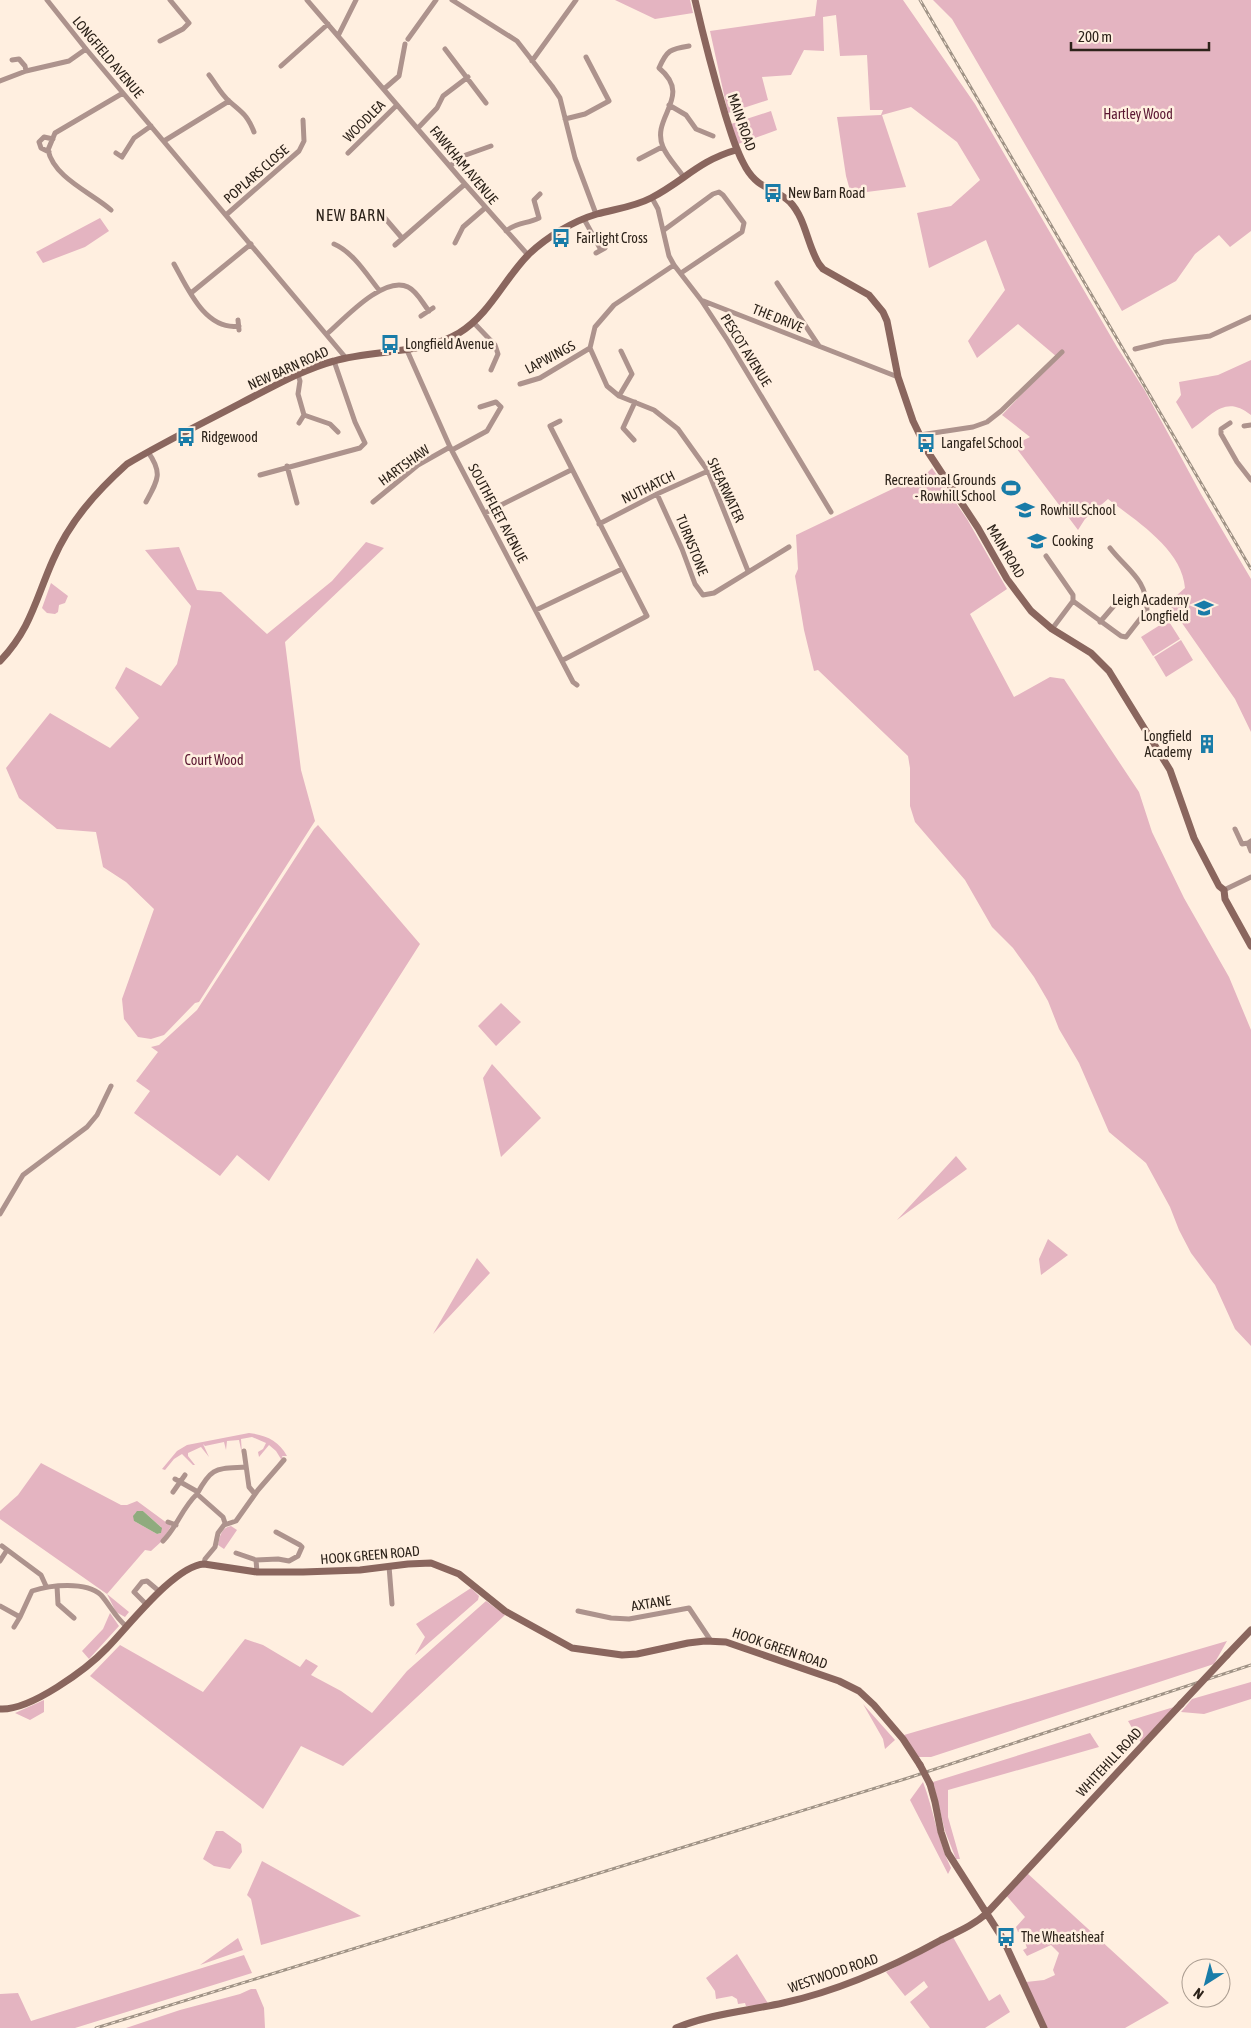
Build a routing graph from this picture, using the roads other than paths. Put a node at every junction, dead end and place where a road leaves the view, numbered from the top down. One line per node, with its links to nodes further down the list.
1 (47, 0): 15 (street, LONGFIELD AVENUE)
2 (170, 0): 13 (street)
3 (307, 0): 11 (street, FAWKHAM AVENUE)
4 (356, 0): 12 (street)
5 (436, 0): 25 (street)
6 (452, 0): 10 (street)
7 (466, 0): 10 (street)
8 (576, 0): 19 (street)
9 (696, 0): 41 (street, MAIN ROAD)
10 (462, 6): 19 (street)
11 (328, 24): 12 (street, FAWKHAM AVENUE); 20 (street)
12 (338, 36): 25 (street, FAWKHAM AVENUE)
13 (160, 42)
14 (689, 46): 30 (street)
15 (86, 49): 21 (street); 26 (street, LONGFIELD AVENUE)
16 (445, 49): 23 (street)
17 (586, 58): 31 (street)
18 (12, 60): 21 (street)
19 (532, 61): 31 (street)
20 (282, 66)
21 (26, 71): 24 (street)
22 (209, 75): 27 (street)
23 (468, 77): 28 (street); 34 (street)
24 (0, 81)
25 (384, 89): 29 (street, FAWKHAM AVENUE)
26 (123, 93): 33 (street, LONGFIELD AVENUE); 37 (street)
27 (230, 102): 35 (street); 38 (street)
28 (486, 103)
29 (397, 105): 34 (street, FAWKHAM AVENUE); 44 (street, WOODLEA)
30 (669, 106): 36 (street); 40 (street)
31 (565, 119): 54 (street)
32 (303, 120): 55 (street, POPLARS CLOSE)
33 (151, 126): 38 (street, LONGFIELD AVENUE); 43 (street)
34 (418, 128): 46 (street, FAWKHAM AVENUE)
35 (254, 132)
36 (713, 136)
37 (53, 139): 42 (street); 42 (street)
38 (164, 141): 55 (street, LONGFIELD AVENUE)
39 (491, 146): 46 (street)
40 (662, 147): 45 (street); 47 (street)
41 (736, 150): 47 (street, NEW BARN ROAD); 88 (street, MAIN ROAD)
42 (48, 152): 52 (street)
43 (116, 153)
44 (348, 153)
45 (638, 159)
46 (450, 166): 48 (street, FAWKHAM AVENUE)
47 (683, 176): 50 (street, NEW BARN ROAD)
48 (465, 184): 51 (street, FAWKHAM AVENUE); 59 (street)
49 (540, 194): 58 (street)
50 (652, 198): 54 (street, NEW BARN ROAD); 57 (street, PESCOT AVENUE)
51 (486, 208): 58 (street, FAWKHAM AVENUE); 60 (street)
52 (111, 210)
53 (378, 210): 59 (street)
54 (596, 214): 56 (street, NEW BARN ROAD)
55 (226, 215): 61 (street, LONGFIELD AVENUE)
56 (584, 219): 64 (street); 65 (street, NEW BARN ROAD)
57 (664, 230): 67 (street, PESCOT AVENUE); 68 (street)
58 (506, 231): 65 (street, FAWKHAM AVENUE)
59 (402, 238): 63 (street)
60 (455, 243)
61 (251, 244): 71 (street); 77 (street, LONGFIELD AVENUE)
62 (334, 244): 70 (street)
63 (395, 244)
64 (601, 250)
65 (528, 255): 75 (street, NEW BARN ROAD)
66 (174, 264): 71 (street)
67 (674, 265): 68 (street, PESCOT AVENUE); 80 (street)
68 (681, 273): 72 (street, PESCOT AVENUE)
69 (778, 283): 78 (street, THE DRIVE)
70 (379, 290): 73 (street); 77 (street)
71 (191, 293): 76 (street)
72 (701, 300): 78 (street, THE DRIVE); 113 (street, PESCOT AVENUE)
73 (421, 316)
74 (1251, 317): 81 (street)
75 (474, 322): 79 (street, NEW BARN ROAD); 85 (street)
76 (238, 325)
77 (327, 334): 84 (street, LONGFIELD AVENUE)
78 (820, 347): 88 (street, THE DRIVE)
79 (406, 348): 84 (street, NEW BARN ROAD); 102 (street, SOUTHFLEET AVENUE)
80 (590, 348): 89 (street, LAPWINGS); 90 (street, SHEARWATER)
81 (1135, 349)
82 (621, 351): 90 (street)
83 (1062, 352): 100 (street)
84 (346, 358): 86 (street, NEW BARN ROAD)
85 (488, 360)
86 (334, 361): 87 (street, NEW BARN ROAD); 104 (street)
87 (298, 375): 93 (street); 103 (street, NEW BARN ROAD)
88 (898, 377): 100 (street, MAIN ROAD)
89 (520, 384)
90 (619, 396): 91 (street, SHEARWATER)
91 (635, 402): 101 (street); 106 (street, SHEARWATER)
92 (480, 408): 102 (street, HARTSHAW)
93 (304, 415): 96 (street); 99 (street)
94 (560, 421): 105 (street)
95 (1230, 423): 108 (street)
96 (299, 424)
97 (1251, 425): 98 (street)
98 (1244, 426)
99 (338, 432)
100 (920, 435): 125 (street, MAIN ROAD)
101 (634, 440)
102 (451, 449): 111 (street, HARTSHAW); 114 (street, SOUTHFLEET AVENUE)
103 (148, 452): 110 (street); 127 (street, NEW BARN ROAD)
104 (287, 466): 107 (street); 112 (street)
105 (571, 470): 114 (street); 115 (street)
106 (708, 471): 109 (street, NUTHATCH); 120 (street, SHEARWATER)
107 (260, 475)
108 (1251, 480)
109 (657, 494): 115 (street, NUTHATCH); 120 (street, TURNSTONE)
110 (146, 502)
111 (373, 502)
112 (297, 504)
113 (831, 512)
114 (485, 513): 123 (street, SOUTHFLEET AVENUE)
115 (599, 524): 119 (street)
116 (789, 547): 120 (street, TURNSTONE)
117 (1110, 548): 124 (street)
118 (1046, 556): 121 (street)
119 (622, 569): 123 (street); 126 (street)
120 (748, 571)
121 (1073, 601): 124 (street); 125 (street)
122 (1118, 601): 124 (street)
123 (536, 610): 126 (street, SOUTHFLEET AVENUE)
124 (1100, 622)
125 (1052, 629): 133 (street, MAIN ROAD)
126 (563, 660): 128 (street, SOUTHFLEET AVENUE)
127 (0, 661)
128 (577, 685)
129 (1235, 829): 130 (street)
130 (1249, 842): 131 (street)
131 (1251, 851)
132 (1251, 877): 133 (street)
133 (1224, 890): 134 (street, MAIN ROAD)
134 (1251, 946)
135 (111, 1086): 136 (street)
136 (0, 1214)
137 (244, 1452): 139 (street)
138 (284, 1460): 144 (street)
139 (246, 1467): 143 (street); 144 (street)
140 (186, 1475): 141 (street)
141 (177, 1481): 142 (street); 143 (street)
142 (172, 1492)
143 (197, 1493): 146 (street); 147 (street)
144 (255, 1494): 146 (street)
145 (168, 1522): 147 (street)
146 (225, 1523): 155 (street)
147 (176, 1525): 149 (street)
148 (276, 1532): 153 (street)
149 (163, 1541)
150 (2, 1546): 151 (street)
151 (8, 1550): 154 (street); 158 (street)
152 (236, 1552): 153 (street)
153 (256, 1560): 157 (street)
154 (0, 1561)
155 (204, 1564): 157 (street, HOOK GREEN ROAD); 160 (street)
156 (389, 1566): 157 (street, HOOK GREEN ROAD); 161 (street); 170 (street, HOOK GREEN ROAD)
157 (257, 1572)
158 (46, 1586): 159 (street); 165 (street)
159 (57, 1586): 166 (street); 167 (street)
160 (160, 1592): 162 (street); 162 (street)
161 (392, 1604)
162 (146, 1605): 167 (street)
163 (0, 1606): 165 (street)
164 (578, 1611): 170 (street, AXTANE)
165 (20, 1617): 168 (street)
166 (74, 1618)
167 (126, 1626): 171 (street)
168 (14, 1627)
169 (1251, 1630): 172 (street, WHITEHILL ROAD, bridge)
170 (711, 1641): 172 (street, HOOK GREEN ROAD, bridge)
171 (0, 1709)
172 (987, 1913): 173 (street, WESTWOOD ROAD); 174 (street, HOOK GREEN ROAD)
173 (676, 2028)
174 (1044, 2028)

